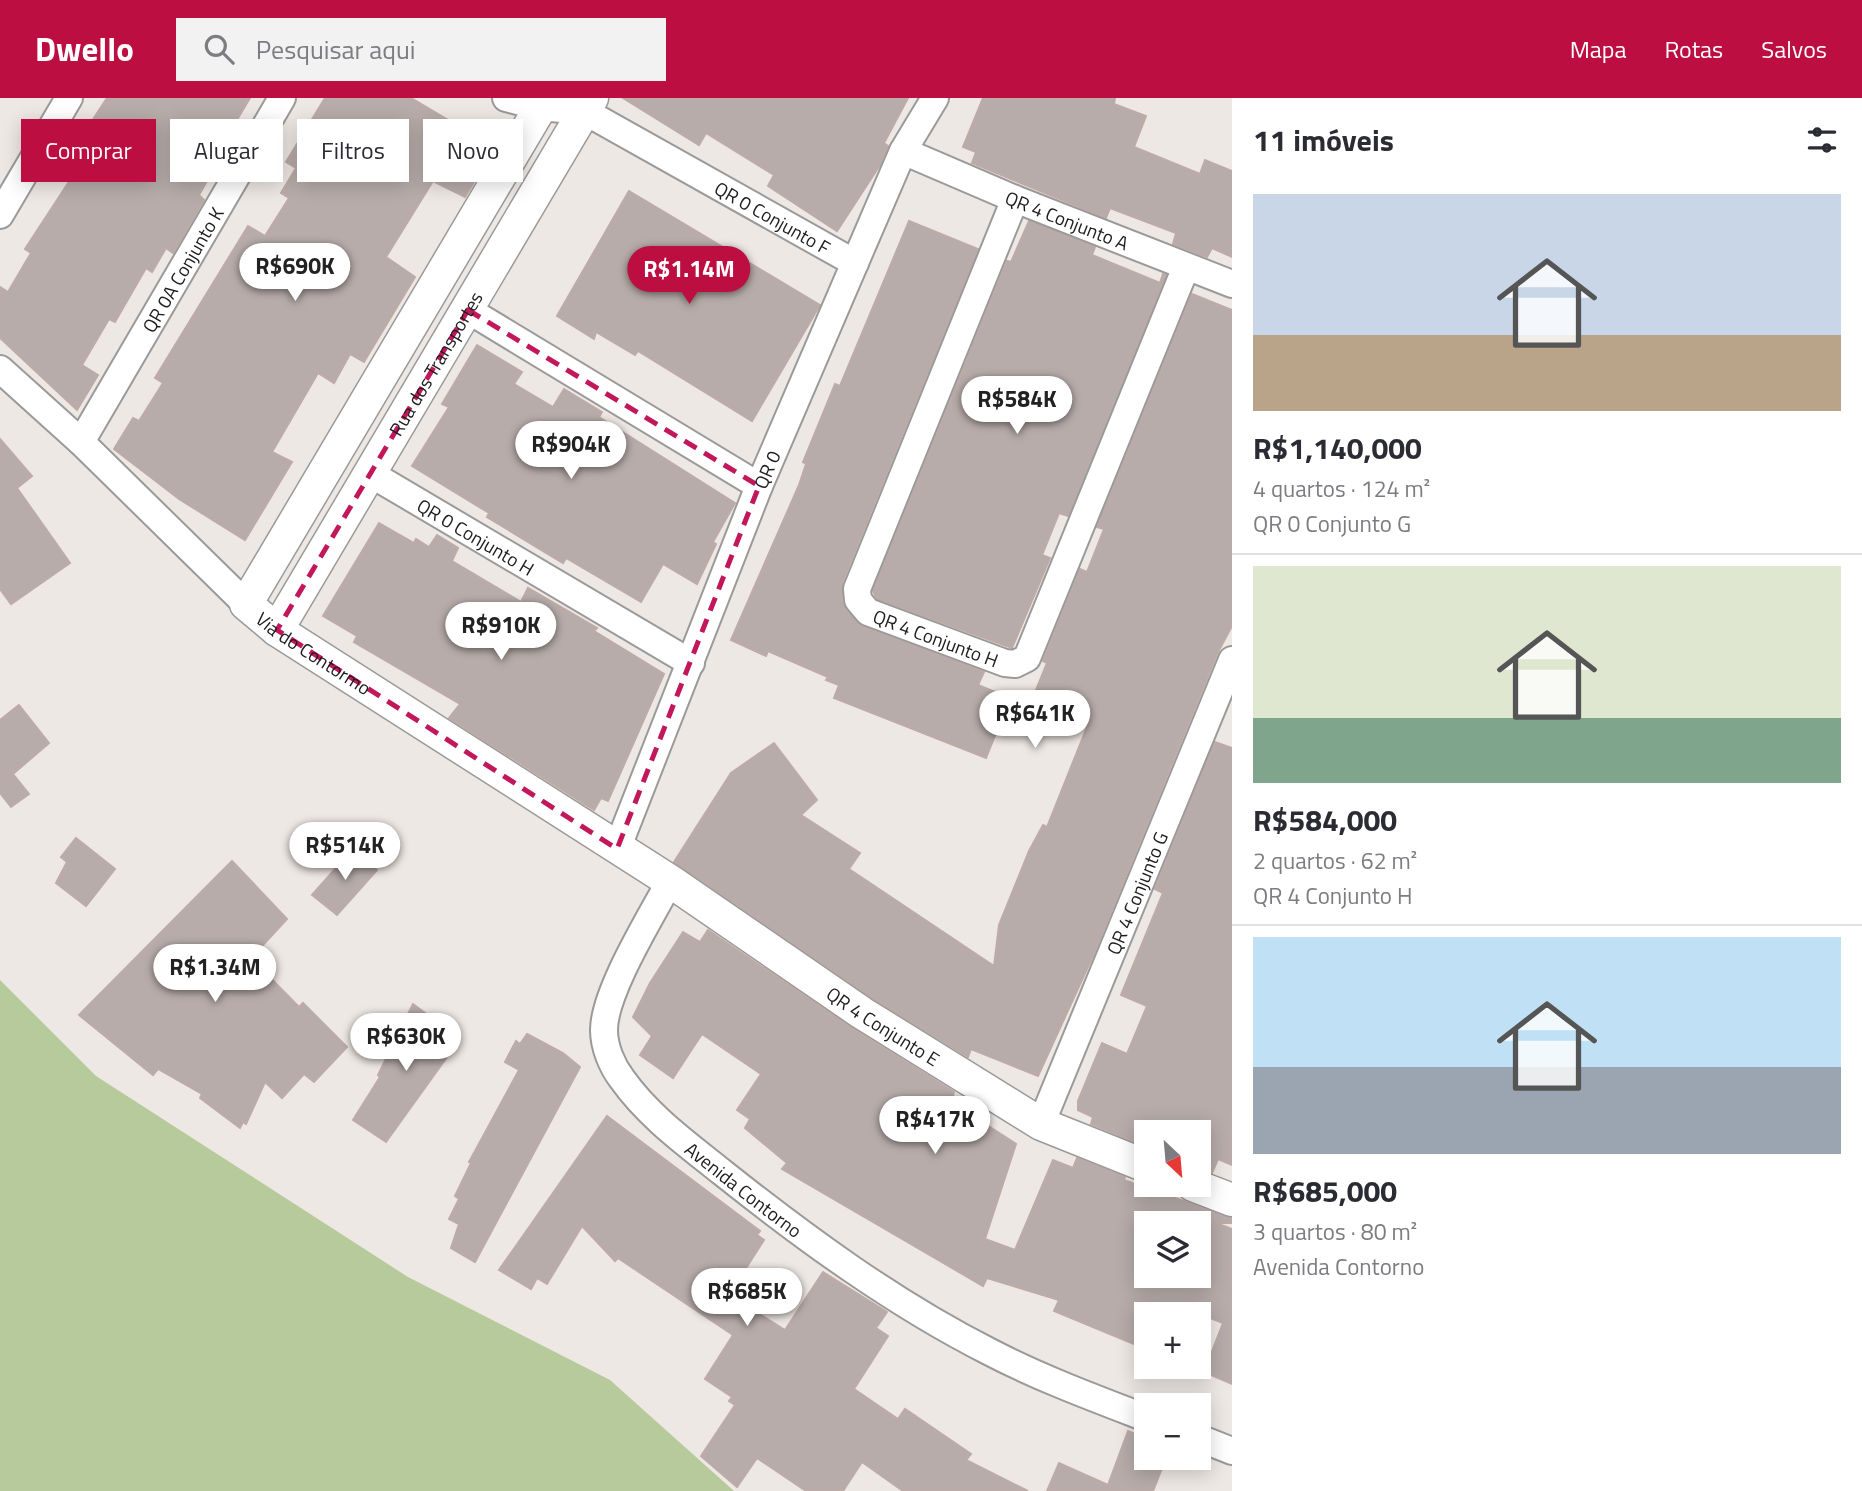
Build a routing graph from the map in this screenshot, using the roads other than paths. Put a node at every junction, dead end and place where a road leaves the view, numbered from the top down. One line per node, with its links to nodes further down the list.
1 (69, 98): 9 (street)
2 (282, 98): 15 (street, QR 0A Conjunto K)
3 (506, 98): 5 (street, QR 0 Conjunto F)
4 (935, 98): 7 (street, QR 0)
5 (543, 103): 6 (street, QR 0 Conjunto F); 18 (street)
6 (588, 105): 10 (street, QR 0 Conjunto F); 13 (street, Rua dos Transportes)
7 (903, 151): 8 (street, QR 4 Conjunto A); 10 (street, QR 0)
8 (1015, 199): 11 (street, QR 4 Conjunto A); 11 (street, QR 4 Conjunto H)
9 (0, 215)
10 (855, 263): 17 (street, QR 0)
11 (1186, 267): 12 (street, QR 4 Conjunto A)
12 (1232, 284)
13 (468, 310): 16 (street, Rua dos Transportes); 17 (street)
14 (0, 369): 15 (street, Via do Contormo)
15 (81, 442): 18 (street, Via do Contormo)
16 (371, 474): 19 (street, Rua dos Transportes); 21 (street, QR 0 Conjunto H)
17 (759, 486): 21 (street, QR 0)
18 (246, 604): 19 (street, Via do Contormo)
19 (277, 630): 22 (street, Via do Contormo)
20 (1232, 660): 24 (street, QR 4 Conjunto G)
21 (691, 663): 22 (street, QR 0)
22 (617, 849): 23 (street, Via do Contormo)
23 (670, 881): 24 (street, QR 4 Conjunto E); 28 (street, Avenida Contorno)
24 (1041, 1125): 25 (street, QR 4 Conjunto E)
25 (1134, 1161)
26 (1211, 1192): 27 (street)
27 (1232, 1200)
28 (1134, 1413)
29 (1211, 1443): 30 (street)
30 (1232, 1451)

